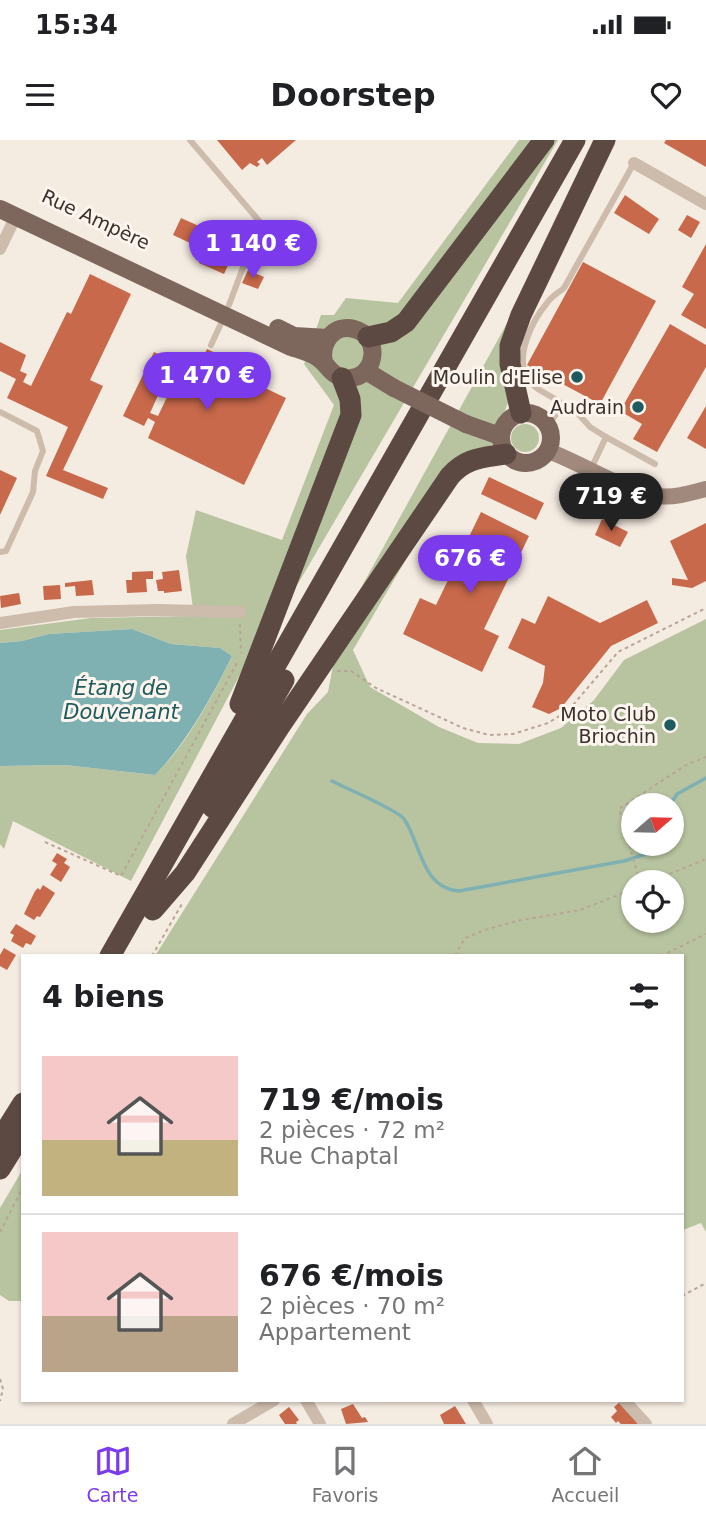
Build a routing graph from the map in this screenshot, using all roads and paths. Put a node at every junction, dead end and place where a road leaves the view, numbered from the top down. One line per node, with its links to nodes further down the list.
1 (190, 140): 11 (lane)
2 (544, 140): 12 (highway)
3 (575, 140): 34 (highway)
4 (592, 140): 41 (highway)
5 (605, 140): 20 (highway)
6 (634, 163): 8 (street); 18 (lane)
7 (0, 197): 11 (main road, Rue Ampère)
8 (706, 204)
9 (8, 212): 10 (street); 11 (main road, Rue Ampère)
10 (0, 249)
11 (226, 311): 13 (main road, Rue Ampère); 14 (lane); 15 (main road, Rue Ampère)
12 (368, 337): 13 (main road); 16 (main road)
13 (328, 338): 15 (main road)
14 (211, 345)
15 (324, 362): 17 (main road)
16 (366, 371): 17 (main road); 23 (main road, bridge)
17 (342, 378): 34 (highway)
18 (563, 405): 21 (lane); 22 (lane)
19 (0, 412): 28 (lane)
20 (521, 412): 21 (main road); 23 (main road)
21 (548, 425): 24 (main road)
22 (606, 437): 25 (lane); 26 (lane)
23 (503, 445): 24 (main road); 41 (highway)
24 (548, 451): 26 (main road)
25 (655, 464)
26 (591, 469): 27 (main road)
27 (706, 489)
28 (0, 552)
29 (706, 608): 32 (path)
30 (240, 612): 31 (street); 35 (path)
31 (0, 623)
32 (337, 671)
33 (706, 757): 37 (path)
34 (218, 767): 43 (highway)
35 (45, 842)
36 (706, 859): 38 (path)
37 (637, 870)
38 (679, 870)
39 (621, 894): 46 (path)
40 (187, 895): 45 (path)
41 (153, 910): 44 (highway)
42 (706, 934): 47 (path)
43 (111, 954)
44 (128, 954)
45 (153, 954)
46 (456, 954)
47 (665, 954)
48 (21, 1106): 50 (highway)
49 (21, 1135): 51 (highway)
50 (0, 1140)
51 (0, 1169)
52 (21, 1191): 53 (path)
53 (0, 1232)
54 (706, 1283): 55 (path)
55 (684, 1295)
56 (0, 1379): 58 (path)
57 (0, 1385): 58 (path)
58 (3, 1389): 59 (path)
59 (0, 1401)
60 (271, 1402): 64 (street)
61 (307, 1402): 65 (street)
62 (474, 1402): 66 (street)
63 (626, 1402): 67 (street)
64 (233, 1424)
65 (320, 1424)
66 (487, 1424)
67 (646, 1424)

